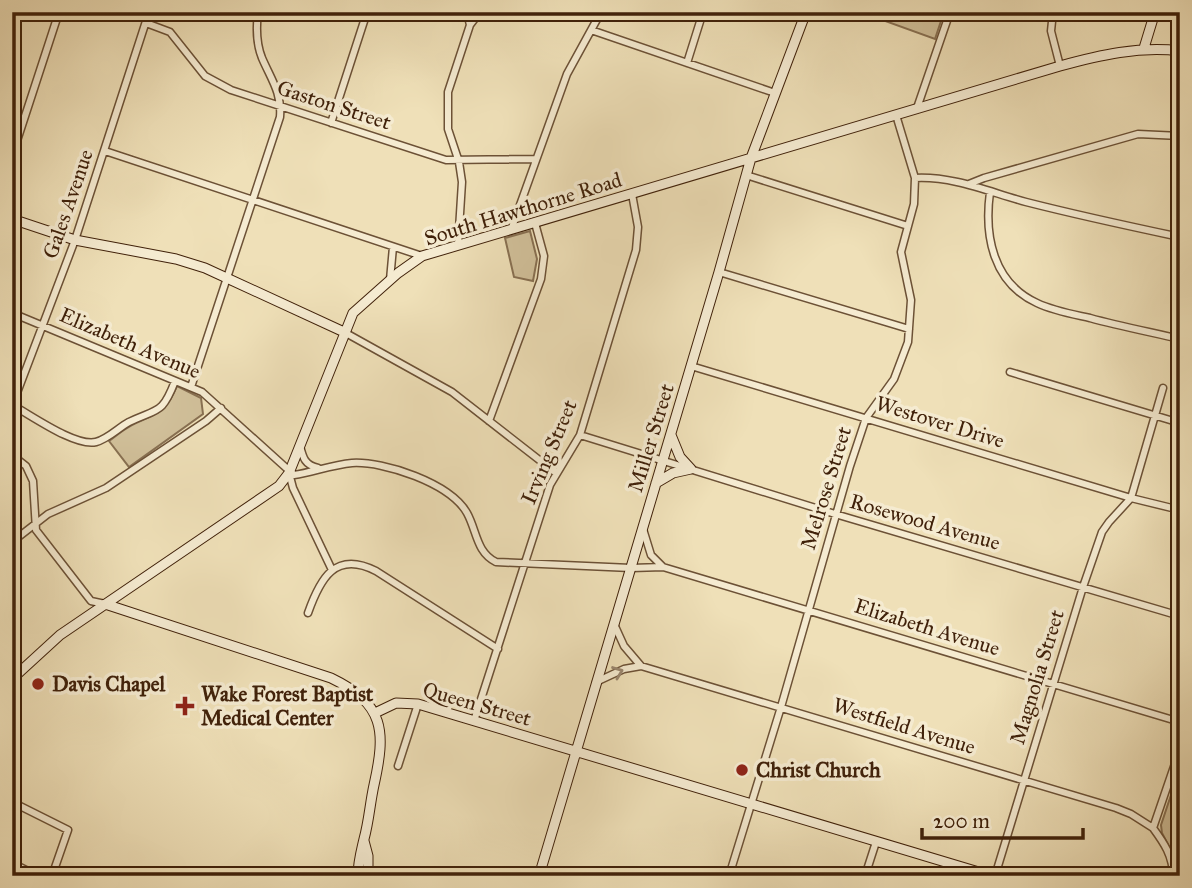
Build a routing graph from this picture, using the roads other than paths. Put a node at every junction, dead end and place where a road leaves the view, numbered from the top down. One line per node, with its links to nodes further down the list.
1 (58, 12): 29 (street)
2 (149, 12): 13 (street, Gales Avenue)
3 (258, 12): 21 (street)
4 (367, 12): 24 (street)
5 (467, 12): 14 (street)
6 (480, 12): 14 (street)
7 (601, 12): 15 (street)
8 (703, 12): 18 (street)
9 (806, 12): 20 (main road, Miller Street)
10 (950, 12): 22 (street)
11 (1053, 12): 19 (street)
12 (1155, 12): 16 (main road)
13 (146, 23): 21 (street, Gaston Street); 27 (street, Gales Avenue)
14 (470, 24): 32 (street)
15 (591, 30): 18 (street); 31 (street)
16 (1144, 48): 17 (main road, South Hawthorne Road); 19 (main road, South Hawthorne Road)
17 (1180, 51)
18 (687, 63): 20 (street)
19 (1060, 66): 22 (main road, South Hawthorne Road)
20 (775, 93): 26 (main road, Miller Street)
21 (281, 106): 24 (street, Gaston Street); 39 (street)
22 (917, 108): 23 (main road, South Hawthorne Road)
23 (896, 115): 28 (main road, South Hawthorne Road); 35 (street, Melrose Street)
24 (331, 123): 32 (street, Gaston Street)
25 (1180, 136): 36 (street)
26 (758, 140): 28 (main road); 30 (main road, Miller Street)
27 (105, 151): 39 (street); 45 (street, Gales Avenue)
28 (772, 152): 30 (main road, South Hawthorne Road)
29 (12, 156)
30 (751, 158): 33 (main road, South Hawthorne Road); 34 (main road, Miller Street)
31 (536, 159): 32 (street, Gaston Street); 43 (street)
32 (459, 162): 46 (street)
33 (730, 164): 34 (main road); 38 (main road, South Hawthorne Road)
34 (745, 178): 42 (street); 49 (main road, Miller Street)
35 (915, 178): 36 (street); 42 (street, Melrose Street)
36 (969, 184): 37 (street)
37 (990, 192): 44 (street); 57 (street)
38 (632, 194): 41 (main road, South Hawthorne Road); 70 (street, Irving Street)
39 (253, 201): 47 (street); 50 (street)
40 (12, 219): 45 (main road)
41 (535, 223): 43 (main road, South Hawthorne Road); 67 (street)
42 (908, 226): 55 (street, Melrose Street)
43 (511, 230): 46 (main road, South Hawthorne Road)
44 (1180, 237)
45 (75, 240): 50 (main road); 54 (street, Gales Avenue)
46 (458, 245): 48 (main road, South Hawthorne Road)
47 (393, 247): 48 (street); 51 (street)
48 (422, 256): 51 (main road, South Hawthorne Road)
49 (719, 272): 55 (street); 58 (main road, Miller Street)
50 (228, 277): 56 (main road); 61 (street)
51 (390, 280): 56 (main road, South Hawthorne Road)
52 (1180, 310): 57 (street)
53 (12, 313): 54 (street, Elizabeth Avenue)
54 (43, 326): 60 (street, Elizabeth Avenue); 63 (street, Gales Avenue)
55 (909, 329): 66 (street, Melrose Street)
56 (344, 332): 67 (street); 71 (main road, South Hawthorne Road)
57 (1177, 338)
58 (691, 366): 66 (street, Westover Drive); 69 (main road, Miller Street)
59 (1010, 372): 65 (street)
60 (175, 380): 61 (street, Elizabeth Avenue); 63 (street)
61 (191, 387): 64 (street, Elizabeth Avenue)
62 (1163, 388): 65 (street)
63 (12, 405)
64 (221, 408): 77 (street, Elizabeth Avenue); 82 (street)
65 (1156, 416): 68 (street); 79 (street)
66 (866, 418): 79 (street, Westover Drive); 81 (street, Melrose Street)
67 (489, 421): 76 (street)
68 (1180, 423)
69 (671, 433): 73 (main road, Miller Street); 75 (main road)
70 (580, 435): 73 (street, Rosewood Avenue); 76 (street, Irving Street)
71 (300, 445): 74 (street); 77 (main road, South Hawthorne Road)
72 (12, 455): 82 (street)
73 (663, 460): 75 (street, Rosewood Avenue); 78 (main road, Miller Street)
74 (320, 469): 77 (street, Elizabeth Avenue); 85 (street, Elizabeth Avenue)
75 (691, 469): 78 (main road); 81 (street, Rosewood Avenue)
76 (556, 472): 85 (street, Irving Street)
77 (289, 473): 88 (street); 90 (main road, South Hawthorne Road)
78 (656, 483): 83 (main road, Miller Street)
79 (1131, 498): 80 (street, Westover Drive); 89 (street, Magnolia Street)
80 (1180, 510)
81 (835, 514): 89 (street, Rosewood Avenue); 91 (street, Melrose Street)
82 (36, 523): 84 (street); 90 (street)
83 (643, 527): 86 (street); 87 (main road, Miller Street)
84 (12, 542)
85 (524, 563): 87 (street, Elizabeth Avenue); 95 (street, Irving Street)
86 (663, 566): 87 (street, Elizabeth Avenue); 91 (street, Elizabeth Avenue)
87 (631, 568): 94 (main road, Miller Street)
88 (332, 570): 92 (street); 95 (street)
89 (1083, 587): 93 (street, Rosewood Avenue); 99 (street, Magnolia Street)
90 (105, 604): 97 (main road, South Hawthorne Road); 102 (main road)
91 (809, 610): 99 (street, Elizabeth Avenue); 101 (street, Melrose Street)
92 (308, 613)
93 (1180, 616)
94 (614, 624): 96 (street); 98 (main road, Miller Street)
95 (498, 649): 103 (street, Irving Street)
96 (641, 666): 98 (street, one-way to 96); 101 (street, Westfield Avenue)
97 (12, 679)
98 (596, 682): 106 (main road, Miller Street)
99 (1054, 683): 104 (street, Elizabeth Avenue); 108 (street, Magnolia Street)
100 (418, 704): 102 (main road, Queen Street); 103 (main road, Queen Street); 107 (street)
101 (781, 707): 108 (street, Westfield Avenue); 110 (street, Melrose Street)
102 (375, 713): 112 (main road)
103 (474, 721): 106 (main road, Queen Street)
104 (1180, 722)
105 (1180, 749): 111 (street)
106 (576, 751): 110 (main road, Queen Street); 120 (main road, Miller Street)
107 (398, 766)
108 (1024, 782): 111 (street, Westfield Avenue); 123 (street, Magnolia Street)
109 (12, 802): 116 (street)
110 (751, 804): 113 (main road, Queen Street); 121 (street, Melrose Street)
111 (1153, 828): 124 (street)
112 (364, 839): 117 (main road); 118 (main road)
113 (876, 842): 122 (street); 123 (main road, Queen Street)
114 (12, 863): 115 (street)
115 (38, 876)
116 (52, 876)
117 (358, 876)
118 (368, 876): 119 (main road)
119 (382, 876)
120 (539, 876)
121 (729, 876)
122 (865, 876)
123 (993, 876)
124 (1173, 876)

